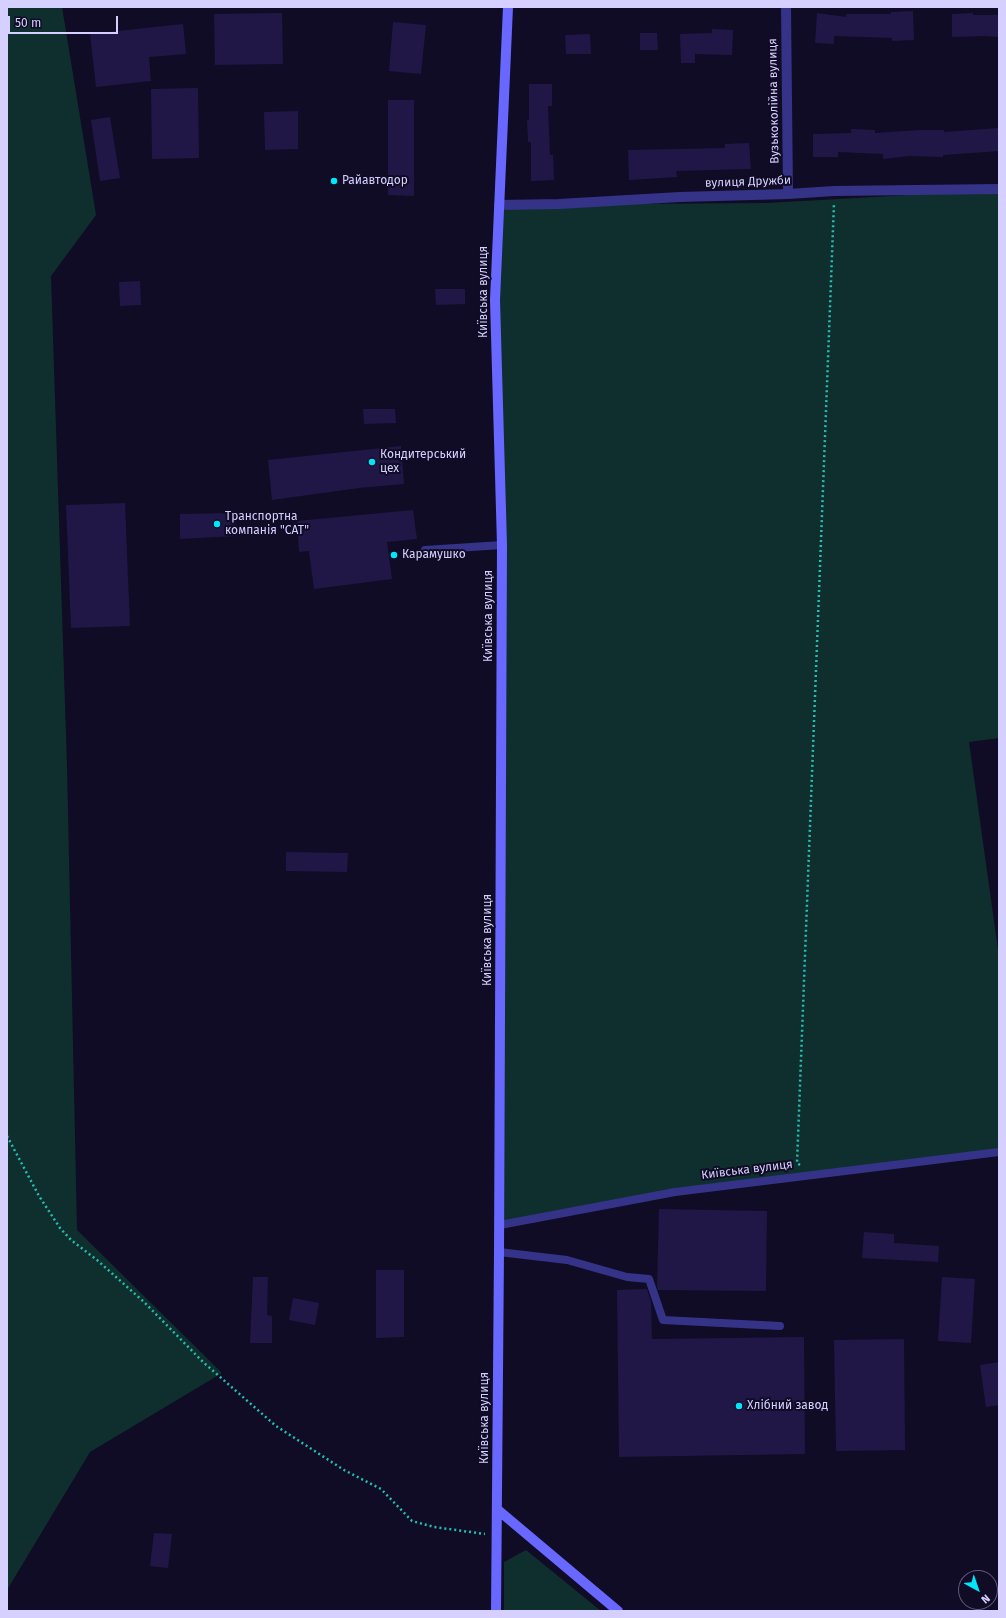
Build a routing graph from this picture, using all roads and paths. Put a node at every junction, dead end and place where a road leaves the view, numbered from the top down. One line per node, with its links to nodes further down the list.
1 (508, 7): 6 (main road, Київська вулиця)
2 (786, 7): 5 (street, Вузькоколійна вулиця)
3 (999, 189): 4 (street, вулиця Дружби)
4 (834, 191): 5 (street, вулиця Дружби); 11 (path)
5 (788, 194): 6 (street, вулиця Дружби)
6 (499, 205): 7 (main road, Київська вулиця)
7 (502, 545): 8 (lane); 12 (main road, Київська вулиця)
8 (425, 550)
9 (7, 1136): 16 (path)
10 (999, 1152): 11 (lane, Київська вулиця)
11 (818, 1175): 12 (lane, Київська вулиця)
12 (500, 1225): 13 (main road, Київська вулиця)
13 (499, 1252): 14 (lane); 15 (main road, Київська вулиця)
14 (780, 1326)
15 (498, 1510): 16 (main road, Київська вулиця); 18 (main road)
16 (497, 1536): 17 (main road, Київська вулиця)
17 (496, 1611)
18 (618, 1611)

